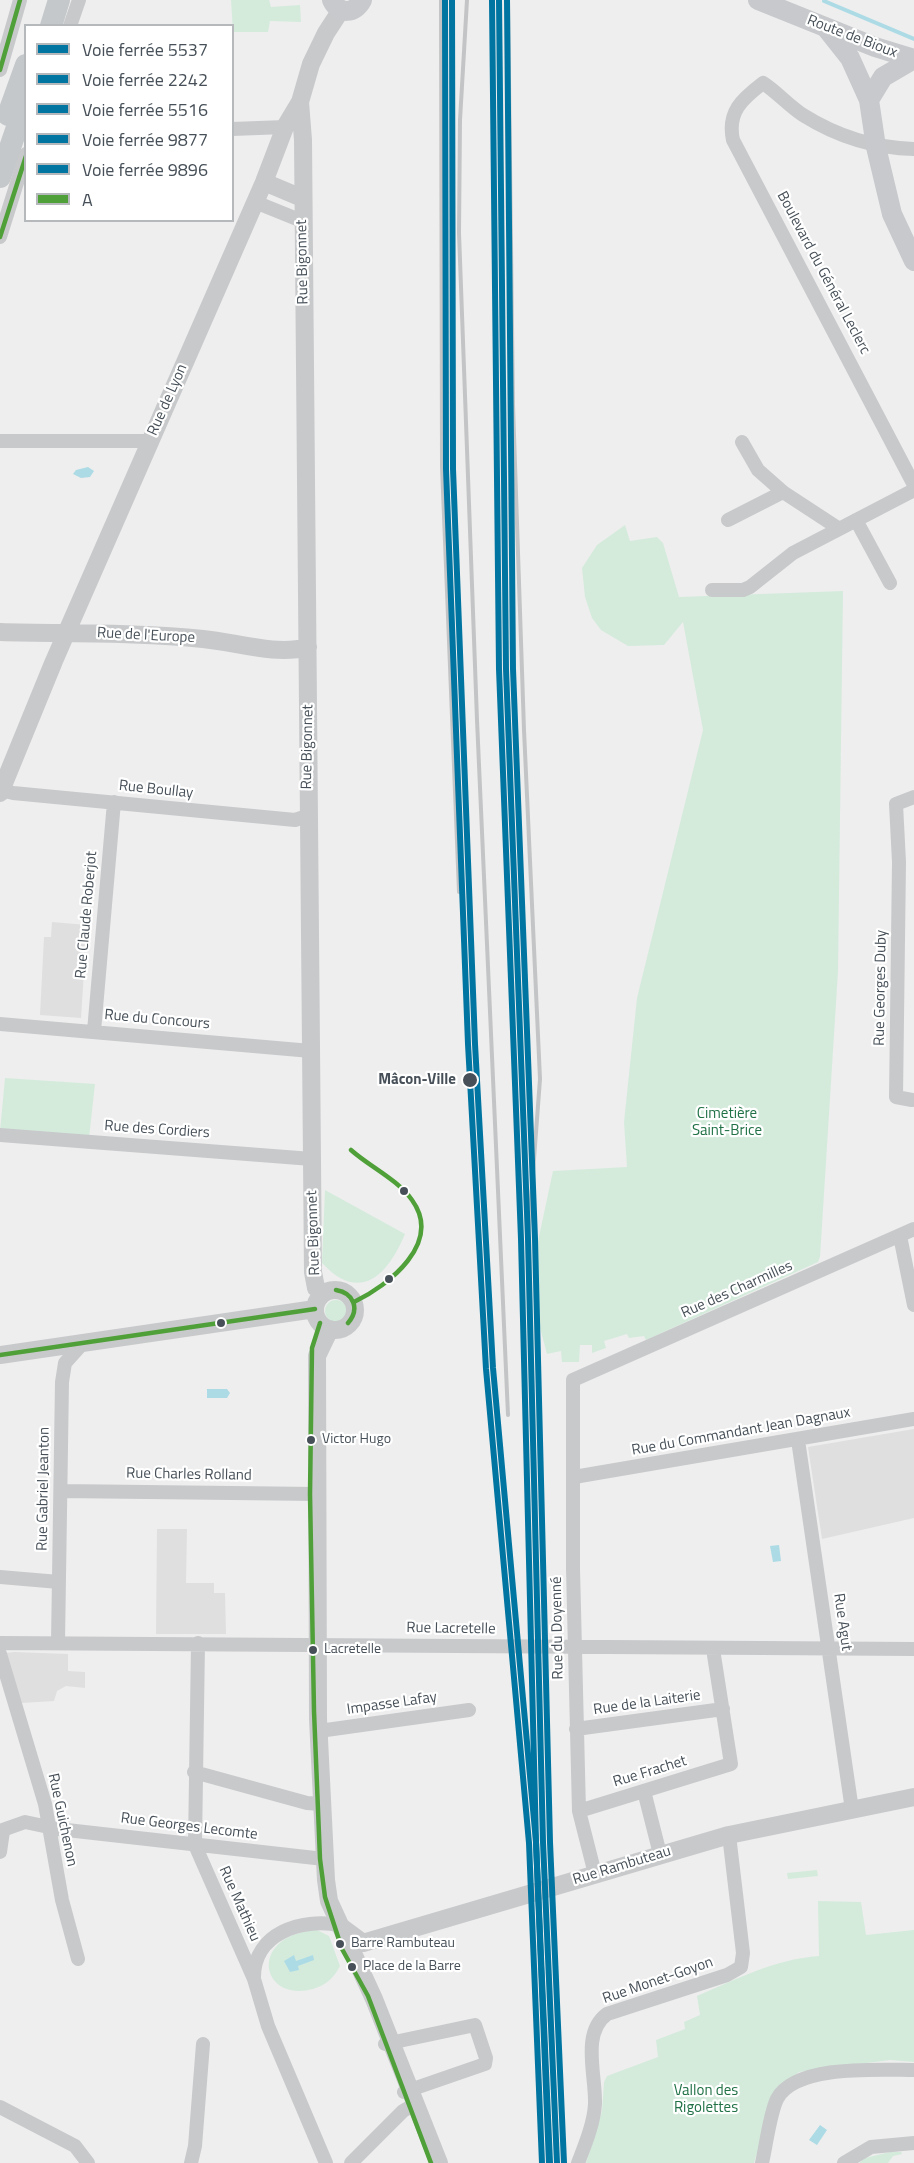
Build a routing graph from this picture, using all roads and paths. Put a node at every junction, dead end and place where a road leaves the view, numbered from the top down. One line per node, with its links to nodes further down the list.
1 (20, 0): 14 (street)
2 (47, 0): 8 (main road)
3 (59, 0): 9 (main road)
4 (79, 0): 10 (street)
5 (363, 0): 7 (main road)
6 (758, 0): 11 (main road, Route de Bioux)
7 (336, 5): 20 (street, Rue de Lyon)
8 (40, 24)
9 (52, 24)
10 (71, 24)
11 (827, 29): 12 (main road, Route de Bioux); 16 (main road)
12 (878, 48): 13 (main road, Route de Bioux); 16 (main road); 17 (main road)
13 (914, 59): 17 (main road)
14 (0, 70)
15 (24, 71): 21 (main road)
16 (858, 72): 17 (main road)
17 (873, 92): 22 (main road)
18 (24, 107): 25 (main road)
19 (234, 129): 20 (street)
20 (297, 131): 26 (street, Rue de Lyon); 27 (street, Rue Bigonnet)
21 (0, 138)
22 (876, 147): 23 (street); 31 (main road); 35 (street, Boulevard du Général Leclerc)
23 (914, 149)
24 (24, 160): 30 (street)
25 (0, 177)
26 (264, 182): 27 (street, Rue Bigonnet); 28 (street, Rue de Lyon)
27 (303, 198): 29 (street, Rue Bigonnet)
28 (255, 202): 29 (street); 33 (street, Rue de Lyon)
29 (302, 221): 45 (street, Rue Bigonnet)
30 (0, 237)
31 (914, 261)
32 (0, 441): 33 (street)
33 (150, 441): 44 (street, Rue de Lyon)
34 (742, 442): 37 (street)
35 (914, 485)
36 (914, 490): 39 (street)
37 (783, 492): 38 (street); 40 (street)
38 (728, 520)
39 (856, 520): 40 (street); 41 (street)
40 (838, 528): 42 (street)
41 (890, 583)
42 (711, 590)
43 (0, 632): 44 (street, Rue de l'Europe)
44 (67, 632): 45 (street, Rue de l'Europe); 46 (street, Rue de Lyon)
45 (300, 649): 49 (street, Rue Bigonnet)
46 (1, 791): 48 (street, Rue Boullay)
47 (914, 797): 50 (street, Rue Georges Duby)
48 (114, 802): 49 (street, Rue Boullay); 53 (street, Rue Claude Roberjot)
49 (307, 816): 54 (street, Rue Bigonnet)
50 (899, 862): 51 (street); 55 (street, Rue Georges Duby)
51 (914, 863)
52 (0, 1024): 53 (street, Rue du Concours)
53 (94, 1031): 54 (street, Rue du Concours)
54 (310, 1051): 57 (street, Rue Bigonnet)
55 (912, 1100)
56 (0, 1135): 57 (street, Rue des Cordiers)
57 (312, 1159): 60 (street, Rue Bigonnet)
58 (914, 1229): 59 (street, Rue des Charmilles)
59 (900, 1236): 61 (street); 65 (street, Rue des Charmilles)
60 (319, 1301): 62 (street); 62 (street); 63 (street)
61 (914, 1305)
62 (330, 1329): 70 (street)
63 (83, 1344): 64 (street); 69 (street, Rue Gabriel Jeanton)
64 (0, 1355)
65 (573, 1380): 68 (street, Rue du Doyenné)
66 (914, 1419): 67 (street, Rue du Commandant Jean Dagnaux)
67 (798, 1440): 68 (street, Rue du Commandant Jean Dagnaux); 78 (street, Rue Agut)
68 (574, 1477): 77 (street, Rue du Doyenné)
69 (61, 1491): 70 (street, Rue Charles Rolland); 72 (street, Rue Gabriel Jeanton)
70 (317, 1494): 75 (street)
71 (0, 1577): 72 (street)
72 (59, 1582): 73 (street, Rue Gabriel Jeanton)
73 (58, 1642): 74 (street, Rue Lacretelle); 76 (street, Rue Lacretelle)
74 (0, 1643)
75 (318, 1643): 76 (street, Rue Lacretelle); 77 (street, Rue Lacretelle); 86 (street)
76 (198, 1644): 87 (street, Rue Mathieu)
77 (575, 1647): 79 (street, Rue Lacretelle); 85 (street, Rue du Doyenné)
78 (829, 1648): 79 (street, Rue Lacretelle); 80 (street, Rue Lacretelle); 91 (street, Rue Agut)
79 (713, 1649): 83 (street)
80 (914, 1649)
81 (0, 1654): 82 (street, Rue Guichenon)
82 (5, 1696): 93 (street, Rue Guichenon)
83 (723, 1709): 85 (street, Rue de la Laiterie); 88 (street, Rue Frachet)
84 (469, 1710): 86 (street, Impasse Lafay)
85 (576, 1729): 92 (street, Rue du Doyenné)
86 (319, 1731): 90 (street)
87 (194, 1772): 90 (street); 96 (street, Rue Mathieu)
88 (644, 1791): 92 (street, Rue Frachet); 98 (street)
89 (914, 1797): 91 (street, Rue Rambuteau)
90 (321, 1804): 99 (street)
91 (852, 1810): 95 (street, Rue Rambuteau)
92 (579, 1811): 100 (street, Rue du Doyenné)
93 (49, 1827): 94 (street, Rue Georges Lecomte); 96 (street, Rue Georges Lecomte); 102 (street, Rue Guichenon)
94 (2, 1831): 97 (street)
95 (729, 1835): 98 (street, Rue Rambuteau); 116 (street, Rue Monet-Goyon)
96 (195, 1845): 99 (street, Rue Georges Lecomte); 103 (street, Rue Mathieu)
97 (0, 1852)
98 (660, 1854): 100 (street, Rue Rambuteau)
99 (324, 1859): 101 (street)
100 (595, 1874): 101 (street, Rue Rambuteau)
101 (339, 1925): 103 (street); 105 (street)
102 (78, 1959)
103 (255, 1979): 104 (street); 113 (street, Rue Mathieu)
104 (270, 2002)
105 (387, 2043): 108 (street); 108 (street)
106 (203, 2044): 112 (street)
107 (914, 2070): 117 (street)
108 (410, 2096): 114 (street); 115 (street)
109 (0, 2107): 111 (street)
110 (914, 2143): 118 (street)
111 (88, 2163)
112 (191, 2163)
113 (326, 2163)
114 (351, 2163)
115 (439, 2163)
116 (578, 2163)
117 (762, 2163)
118 (844, 2163)

